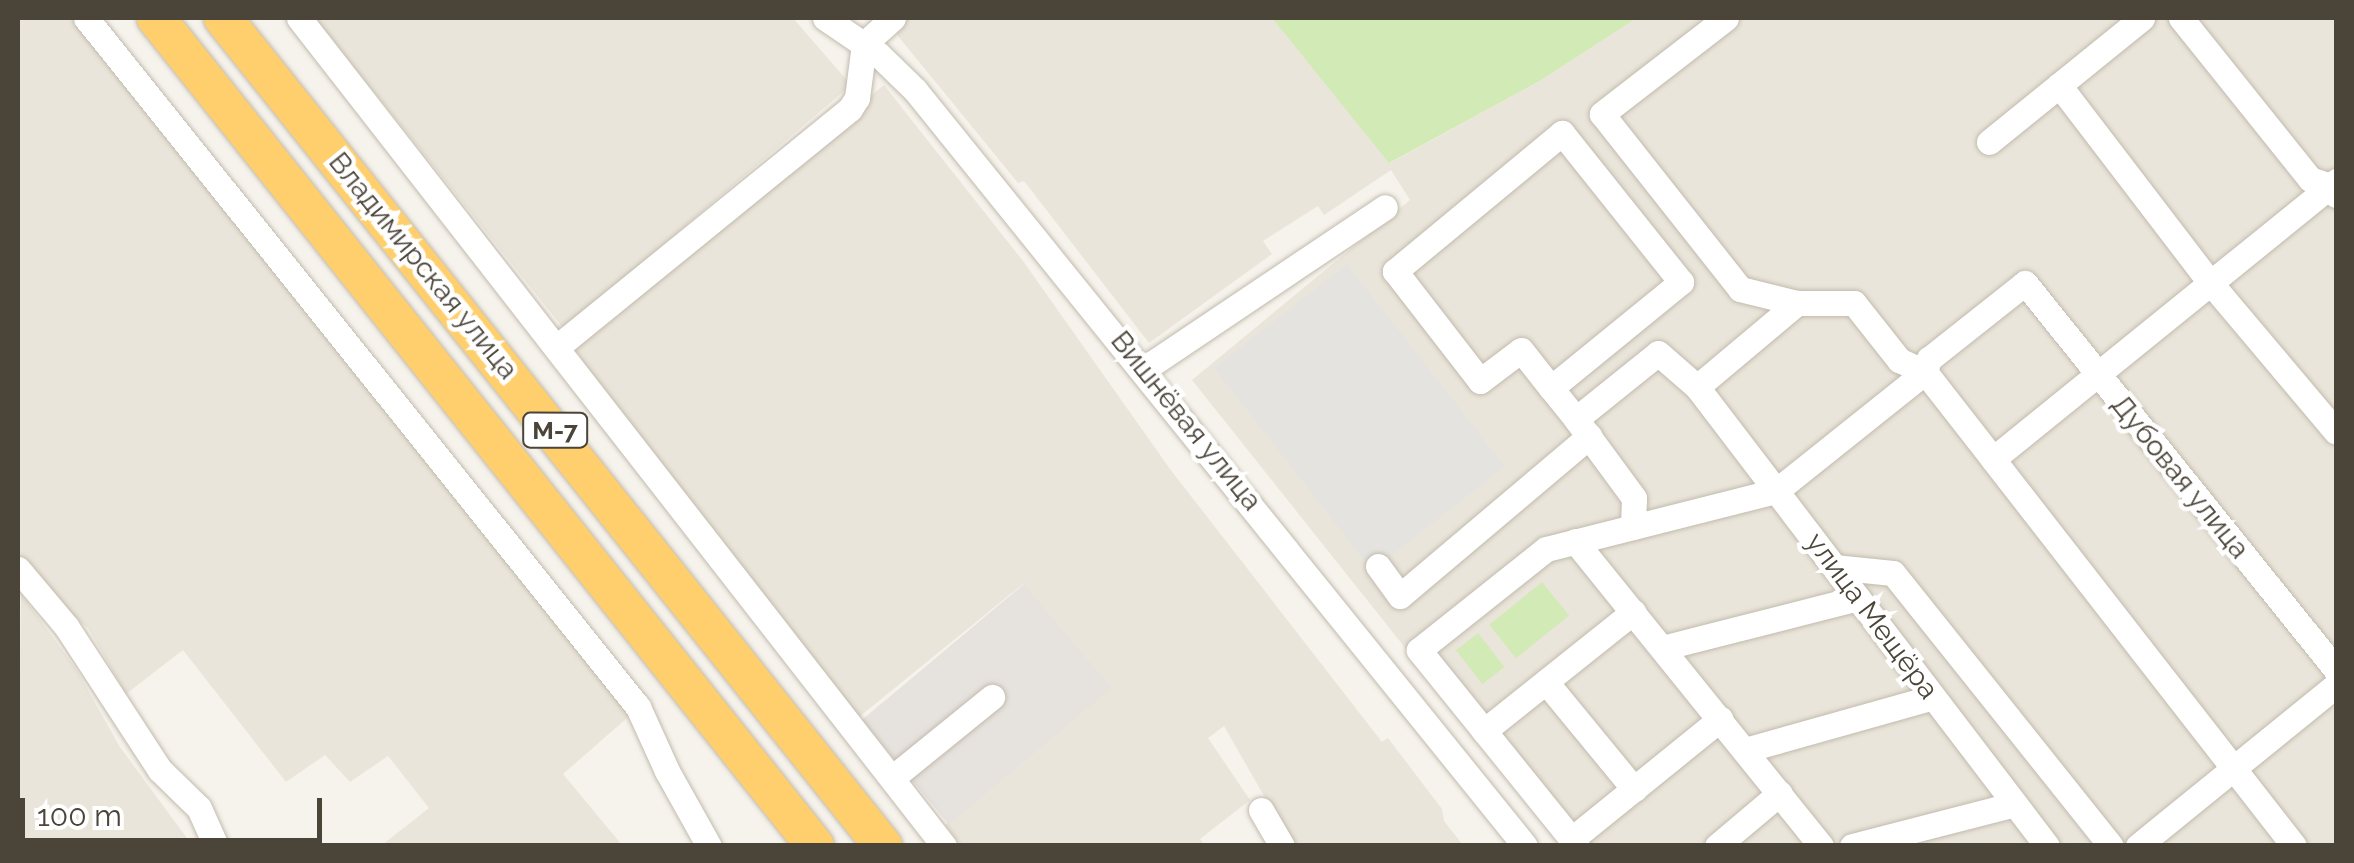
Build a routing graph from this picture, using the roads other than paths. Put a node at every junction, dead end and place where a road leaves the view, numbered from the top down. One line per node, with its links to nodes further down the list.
1 (86, 18): 51 (street)
2 (156, 18): 52 (highway, Владимирская улица / М-7)
3 (224, 18): 53 (highway, Владимирская улица / М-7)
4 (299, 18): 17 (street)
5 (825, 18): 10 (street, Вишнёвая улица)
6 (893, 18): 10 (street)
7 (1726, 18): 16 (street)
8 (2142, 18): 11 (street)
9 (2181, 18): 13 (street)
10 (864, 44): 17 (street); 18 (street, Вишнёвая улица)
11 (2059, 85): 12 (street); 15 (street)
12 (1988, 142)
13 (2334, 188): 15 (street)
14 (1385, 207): 18 (street)
15 (2208, 281): 20 (street); 24 (street)
16 (1797, 303): 19 (street); 21 (street)
17 (557, 347): 44 (street)
18 (1144, 369): 56 (street, Вишнёвая улица)
19 (1925, 372): 20 (street, Дубовая улица); 25 (street); 26 (street)
20 (2096, 374): 25 (street); 35 (street, Дубовая улица)
21 (1697, 387): 23 (street, улица Мещёра); 26 (street, улица Мещёра)
22 (1551, 388): 22 (street); 23 (street)
23 (1583, 427): 27 (street); 29 (street)
24 (2336, 432)
25 (1993, 459): 43 (street)
26 (1776, 491): 27 (street); 30 (street, улица Мещёра)
27 (1633, 527): 28 (street)
28 (1575, 541): 33 (street); 41 (street)
29 (1378, 566)
30 (1834, 567): 32 (street, улица Мещёра); 61 (street)
31 (18, 569): 50 (street)
32 (1858, 598): 34 (street); 38 (street, улица Мещёра)
33 (1633, 612): 34 (street); 36 (street)
34 (1662, 648): 40 (street)
35 (2336, 670)
36 (1546, 682): 41 (street); 45 (street)
37 (2336, 685): 43 (street)
38 (1933, 697): 42 (street); 47 (street, улица Мещёра)
39 (992, 698): 44 (street)
40 (1720, 719): 42 (street); 45 (street)
41 (1484, 732): 49 (street)
42 (1745, 750): 46 (street)
43 (2234, 768): 62 (street); 63 (street)
44 (892, 778): 54 (street)
45 (1634, 789): 49 (street)
46 (1780, 794): 57 (street); 58 (street)
47 (2015, 804): 59 (street); 60 (street, улица Мещёра)
48 (1261, 810): 55 (street)
49 (1574, 842)
50 (216, 846)
51 (709, 846)
52 (815, 846)
53 (882, 846)
54 (944, 846)
55 (1282, 846)
56 (1525, 846)
57 (1717, 846)
58 (1821, 846)
59 (1852, 846)
60 (2047, 846)
61 (2111, 846)
62 (2138, 846)
63 (2294, 846)

